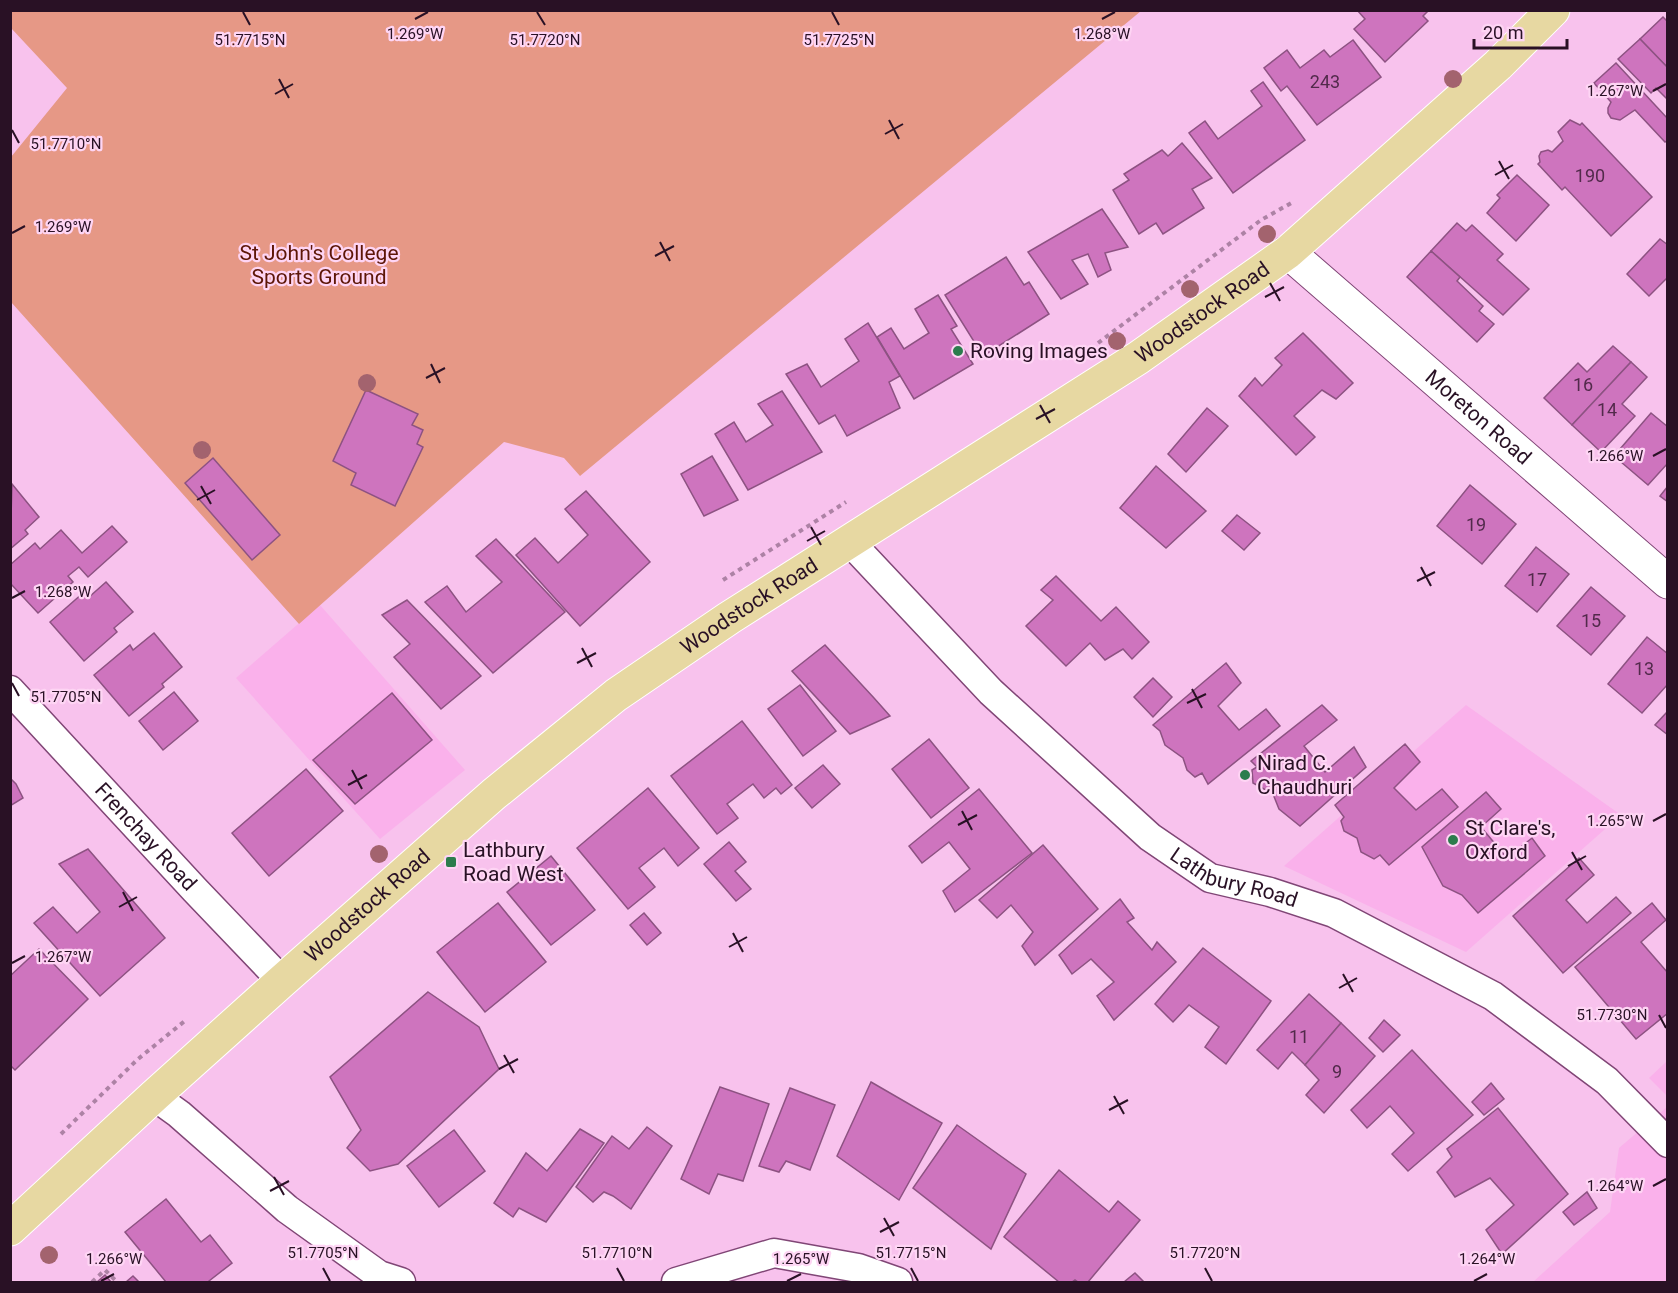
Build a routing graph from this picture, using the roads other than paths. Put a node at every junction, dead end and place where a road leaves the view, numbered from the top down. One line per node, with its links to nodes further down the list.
1 (1553, 10): 2 (main road, Woodstock Road)
2 (1288, 252): 3 (main road, Woodstock Road); 4 (main road, Moreton Road)
3 (850, 542): 6 (main road, Woodstock Road); 8 (street, Lathbury Road)
4 (1668, 582)
5 (10, 690): 6 (street, Frenchay Road)
6 (282, 981): 7 (main road, Woodstock Road)
7 (154, 1096): 9 (main road, Woodstock Road); 10 (street)
8 (1668, 1143)
9 (10, 1230)
10 (401, 1282)
11 (676, 1282): 12 (street)
12 (898, 1282)

